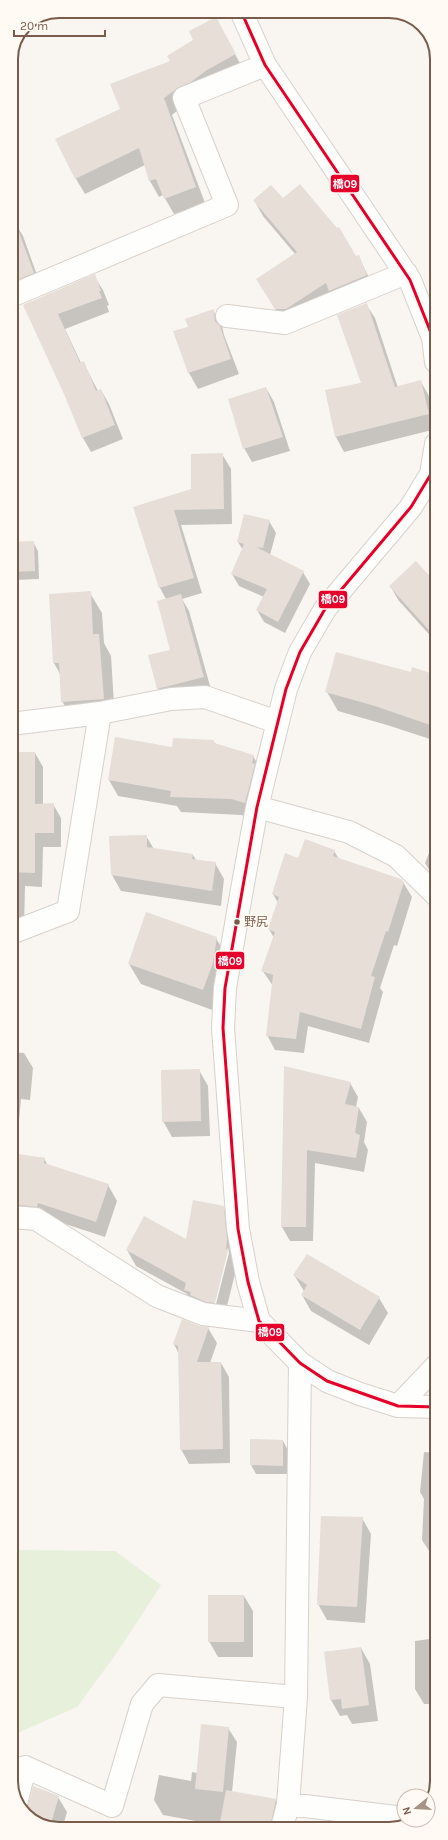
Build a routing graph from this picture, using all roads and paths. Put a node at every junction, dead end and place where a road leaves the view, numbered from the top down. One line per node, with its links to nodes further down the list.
1 (244, 18): 2 (street)
2 (266, 65): 3 (street); 4 (street)
3 (406, 273): 5 (street); 6 (street)
4 (18, 293)
5 (227, 316)
6 (430, 331)
7 (430, 476): 9 (street)
8 (100, 713): 9 (street); 10 (street); 13 (street)
9 (277, 722): 11 (street)
10 (18, 723)
11 (257, 807): 12 (street); 15 (street)
12 (430, 890)
13 (18, 930)
14 (18, 1218): 15 (street)
15 (259, 1321): 16 (street)
16 (300, 1362): 18 (street); 20 (street)
17 (430, 1372): 18 (street)
18 (398, 1406): 19 (street)
19 (430, 1407)
20 (296, 1697): 21 (street); 22 (street)
21 (19, 1791)
22 (288, 1804): 23 (street); 24 (street)
23 (396, 1817)
24 (284, 1822)

